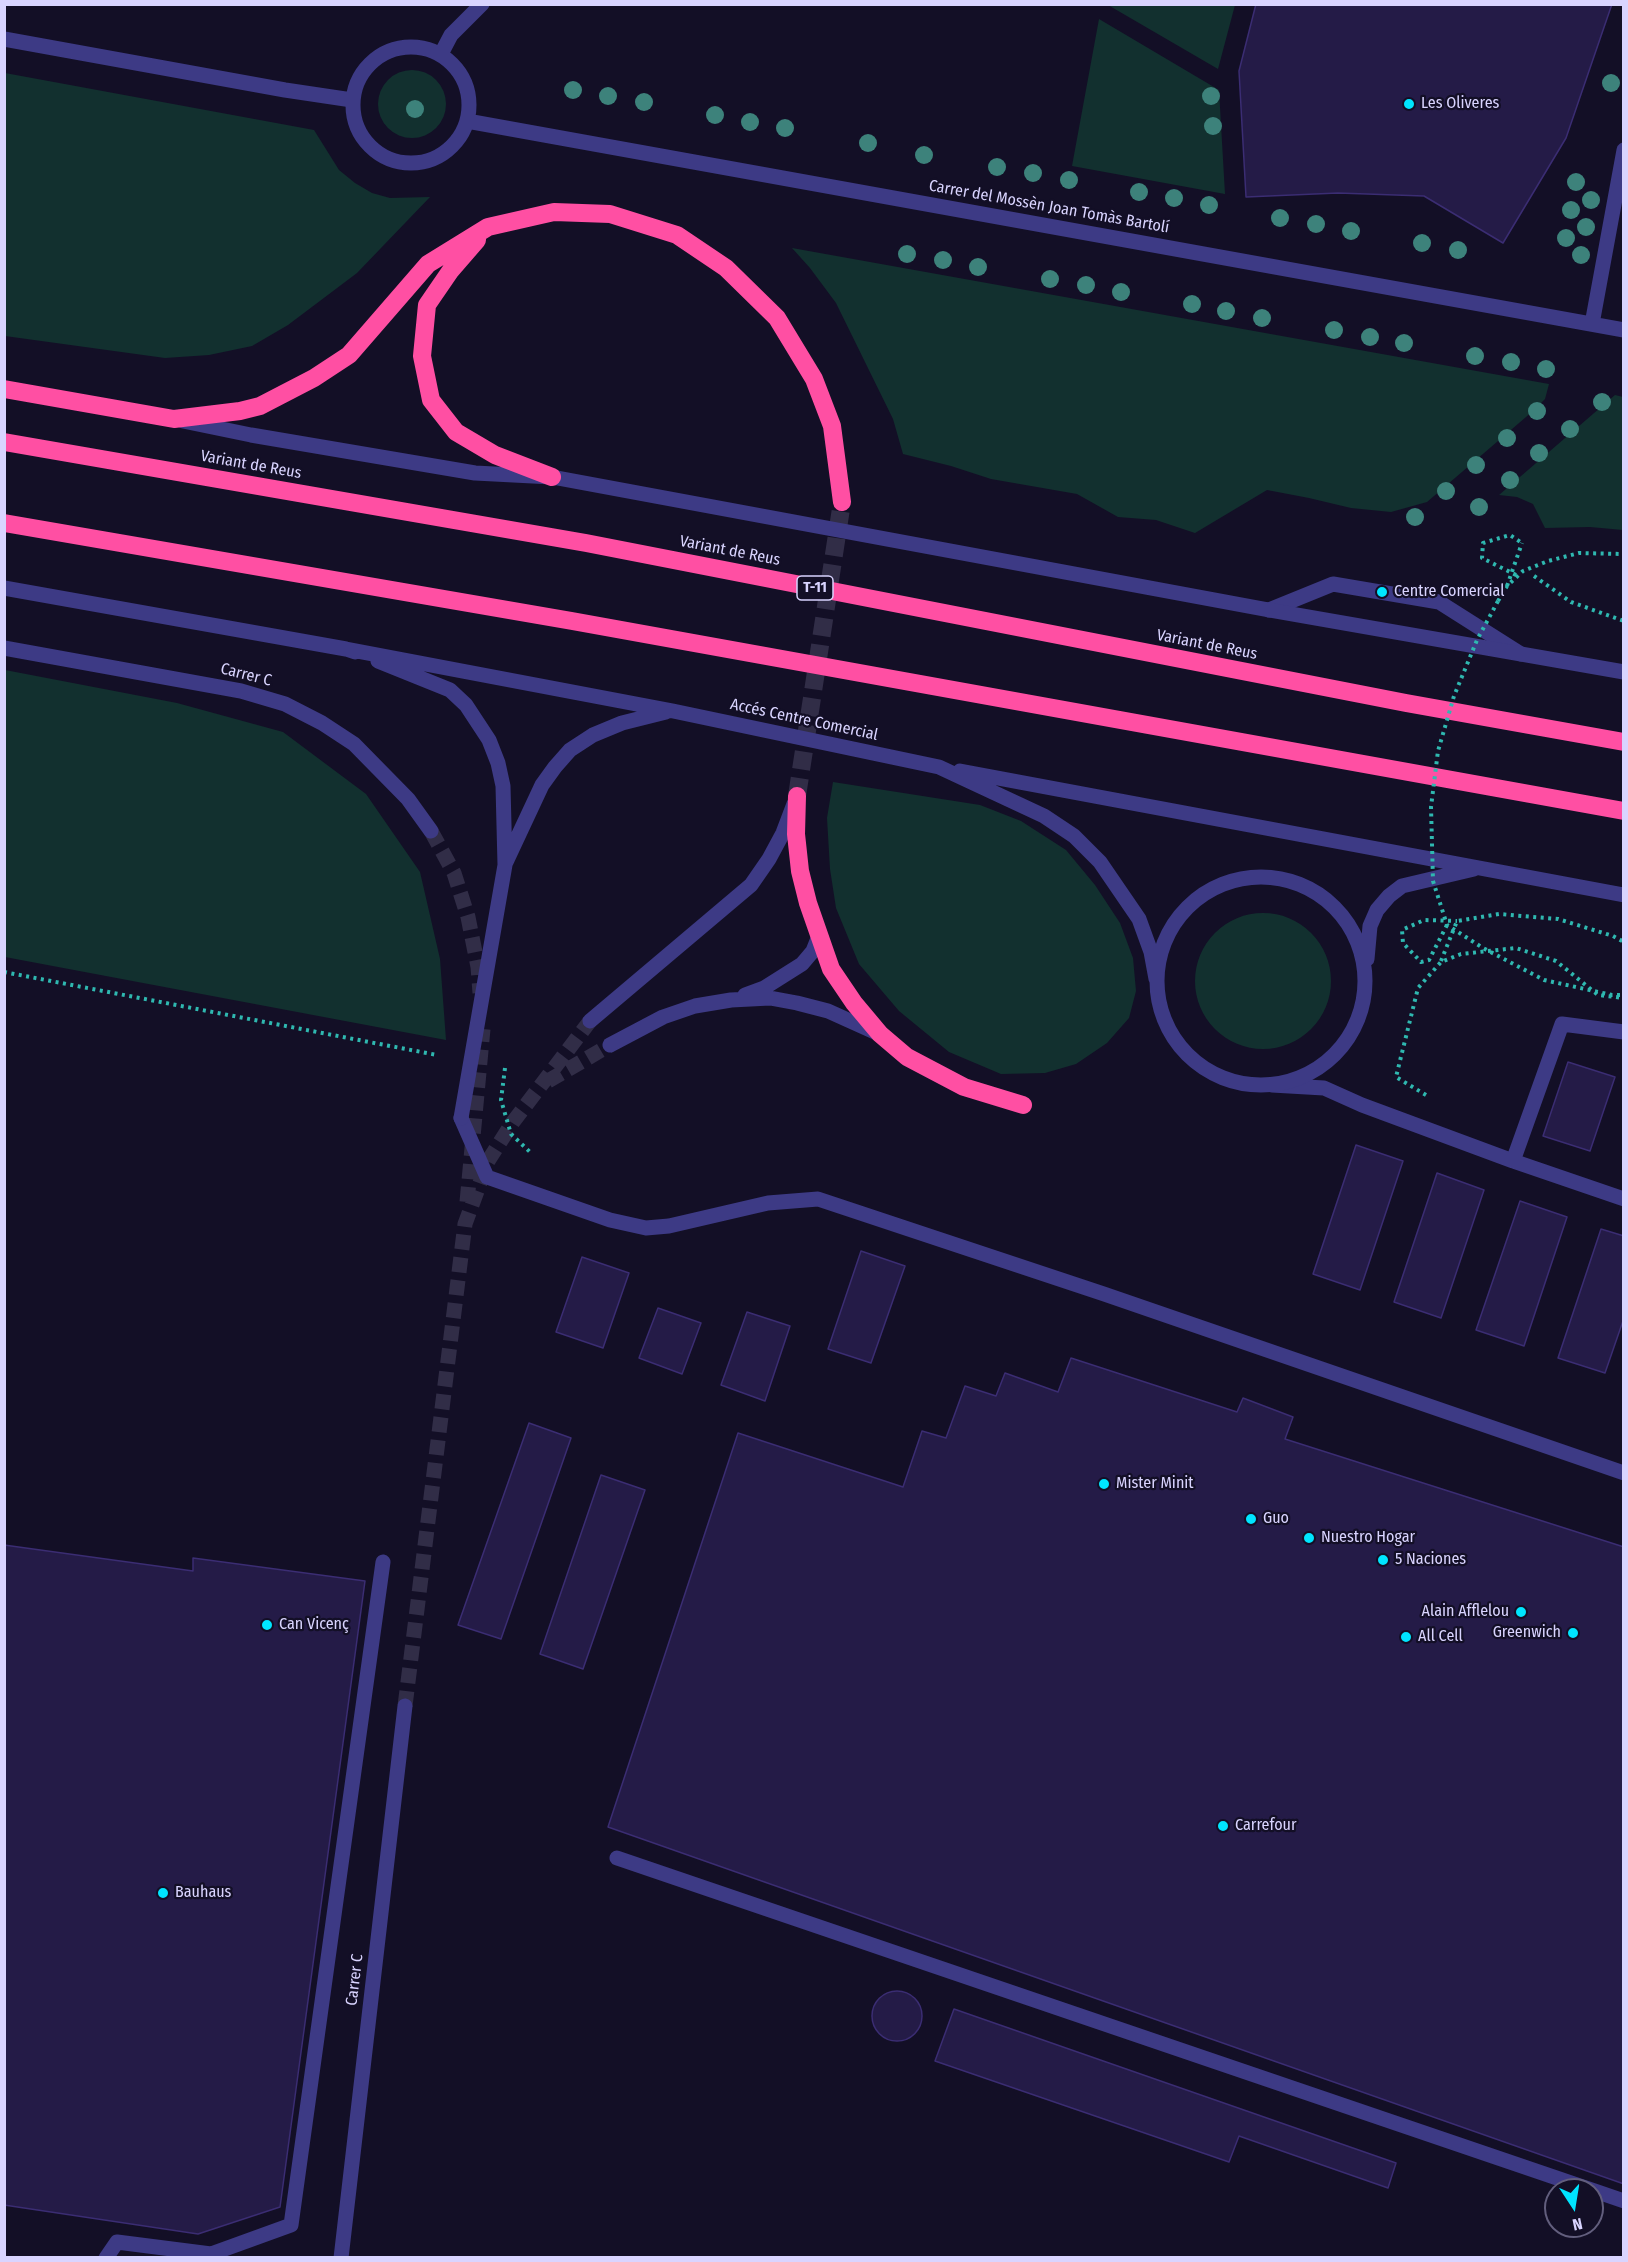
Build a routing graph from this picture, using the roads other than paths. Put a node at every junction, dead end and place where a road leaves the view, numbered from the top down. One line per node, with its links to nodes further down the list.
1 (482, 4): 3 (street)
2 (4, 39): 4 (street)
3 (441, 54): 4 (street); 5 (street)
4 (352, 100): 5 (street)
5 (467, 121): 8 (street, Carrer del Mossèn Joan Tomàs Bartolí)
6 (1623, 150): 8 (street)
7 (488, 227): 11 (highway); 13 (highway); 14 (highway)
8 (1592, 324): 9 (street, Carrer del Mossèn Joan Tomàs Bartolí)
9 (1623, 330)
10 (4, 389): 11 (highway)
11 (174, 419): 13 (street)
12 (4, 442): 23 (highway, Variant de Reus / T-11)
13 (552, 477): 17 (street)
14 (842, 502)
15 (4, 523): 26 (highway)
16 (4, 588): 19 (street)
17 (1269, 610): 20 (street); 20 (street)
18 (4, 648): 27 (street, Carrer C)
19 (346, 649): 22 (street, Accés Centre Comercial); 28 (street)
20 (1521, 654): 21 (street)
21 (1623, 672)
22 (673, 711): 24 (street, Accés Centre Comercial); 28 (street)
23 (1623, 742)
24 (939, 767): 29 (street); 33 (street, Accés Centre Comercial)
25 (797, 796): 31 (highway); 35 (street)
26 (1623, 811)
27 (431, 831)
28 (505, 865): 43 (street)
29 (1482, 867): 30 (street); 32 (street)
30 (1623, 895)
31 (819, 936): 34 (street); 37 (highway)
32 (1366, 965): 33 (street); 39 (street)
33 (1156, 979): 39 (street)
34 (731, 1000): 37 (street); 38 (street)
35 (590, 1021)
36 (1623, 1032): 41 (street)
37 (880, 1034): 40 (highway)
38 (610, 1045)
39 (1272, 1086): 41 (street)
40 (1023, 1105)
41 (1513, 1161): 42 (street)
42 (1623, 1199)
43 (1623, 1473)
44 (383, 1562): 50 (street)
45 (405, 1706): 51 (street, Carrer C)
46 (617, 1858): 47 (street)
47 (1557, 2178)
48 (1604, 2194): 49 (street)
49 (1623, 2201)
50 (106, 2258)
51 (341, 2258)

